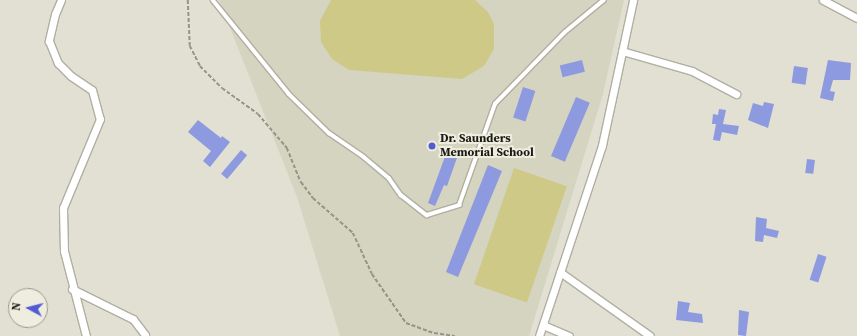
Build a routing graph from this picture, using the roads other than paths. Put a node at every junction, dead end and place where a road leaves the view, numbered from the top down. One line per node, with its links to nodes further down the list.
1 (61, 0): 10 (street)
2 (213, 0): 3 (lane)
3 (604, 0)
4 (633, 0): 7 (street)
5 (823, 0): 6 (street)
6 (857, 18)
7 (622, 51): 8 (street); 9 (street)
8 (736, 94)
9 (560, 272): 11 (street); 16 (street)
10 (72, 289): 12 (street); 13 (street)
11 (543, 325): 14 (street); 15 (street)
12 (145, 335)
13 (86, 336)
14 (539, 336)
15 (569, 336)
16 (650, 336)

